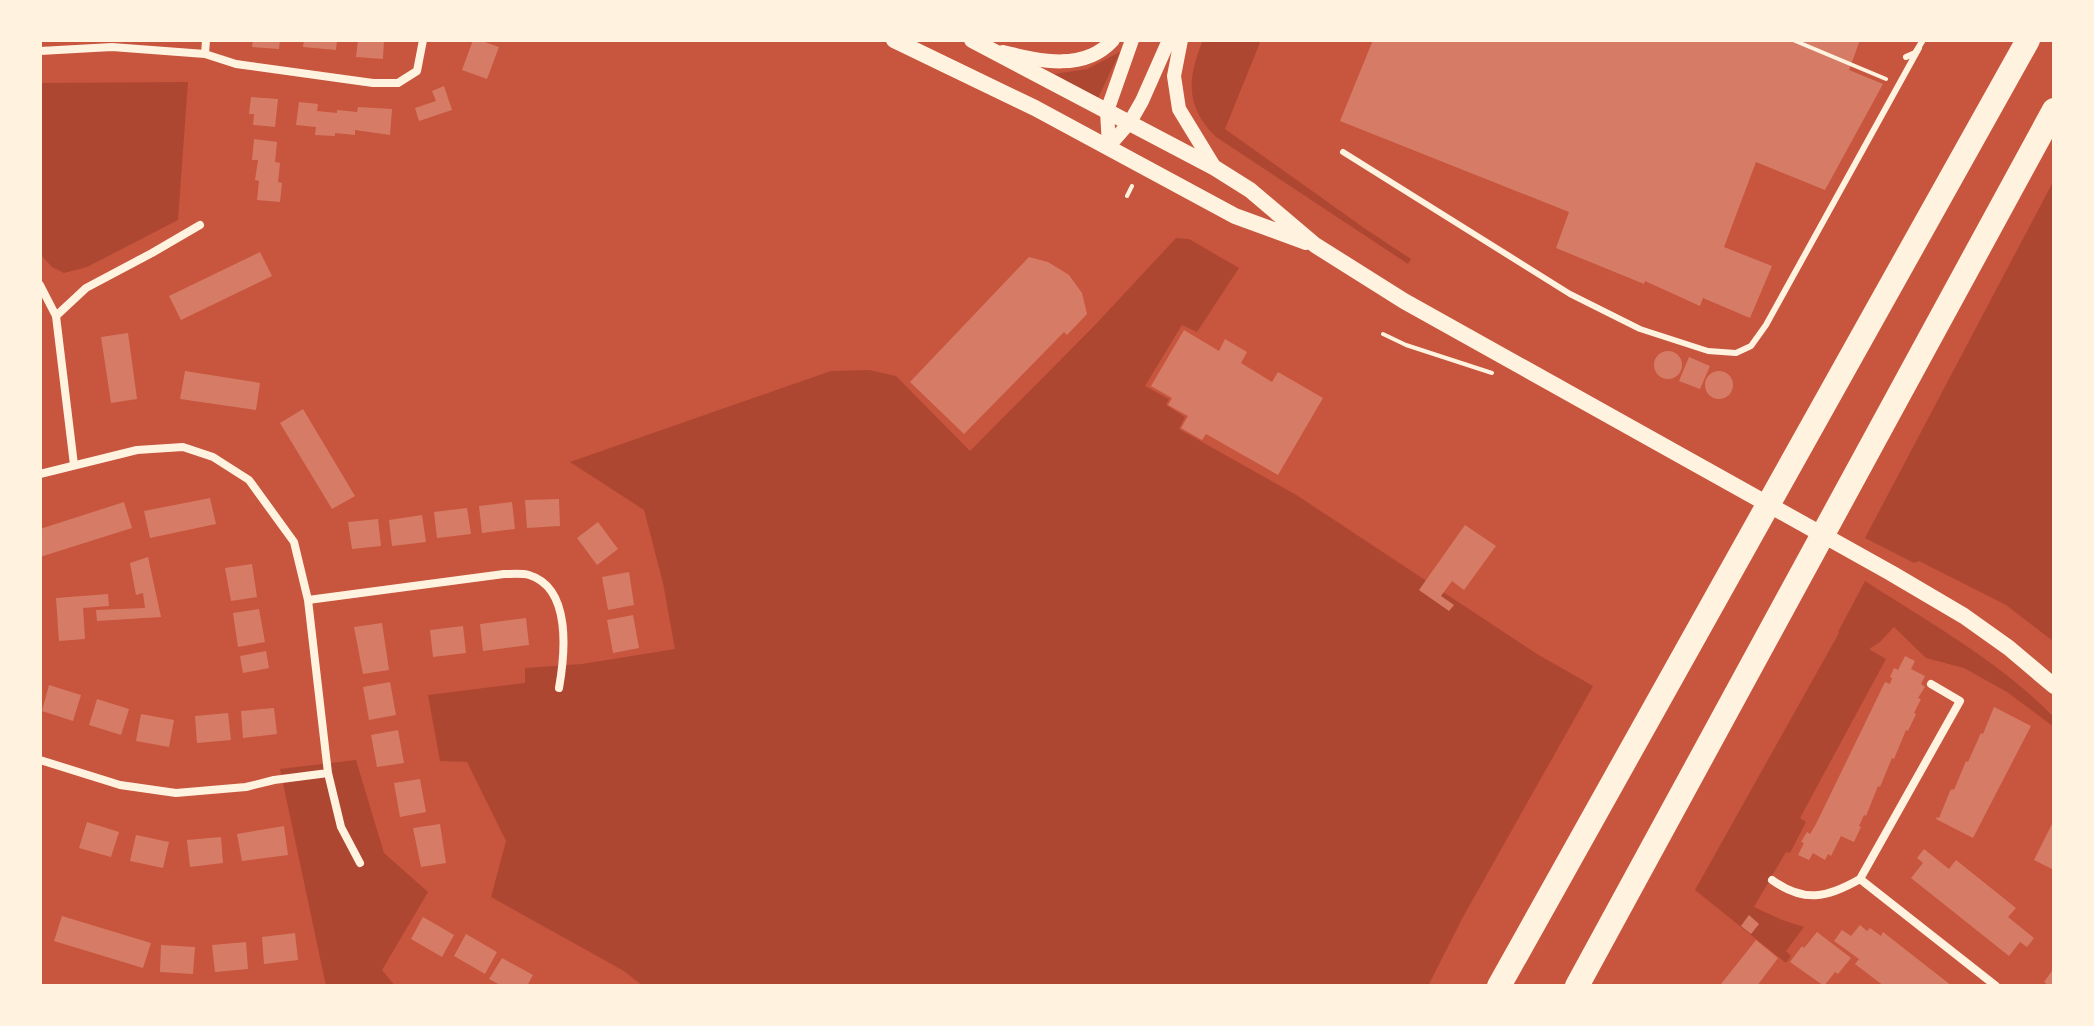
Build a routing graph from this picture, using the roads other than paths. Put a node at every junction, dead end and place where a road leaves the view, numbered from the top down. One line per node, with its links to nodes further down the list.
1 (206, 40): 13 (street)
2 (423, 40): 13 (street)
3 (894, 40): 18 (main road)
4 (1113, 40): 10 (street)
5 (1132, 40): 16 (street)
6 (1169, 40): 17 (street)
7 (1181, 40): 20 (street)
8 (1923, 40): 11 (lane)
9 (2028, 40): 36 (highway)
10 (980, 44): 16 (main road)
11 (1919, 48): 14 (lane); 19 (lane)
12 (40, 51): 13 (street)
13 (205, 54)
14 (1906, 57)
15 (2054, 110): 37 (highway)
16 (1107, 111): 17 (main road); 18 (street)
17 (1130, 122): 18 (street); 20 (main road)
18 (1109, 146): 22 (main road)
19 (1343, 152)
20 (1215, 168): 22 (main road)
21 (200, 225): 24 (street)
22 (1315, 245): 29 (main road)
23 (40, 285): 24 (street)
24 (56, 316): 25 (street)
25 (74, 465): 26 (street); 27 (street)
26 (40, 474)
27 (308, 600): 30 (street); 32 (street)
28 (1931, 684): 34 (street)
29 (2054, 686)
30 (559, 688)
31 (40, 760): 32 (street)
32 (328, 773): 33 (street)
33 (360, 863)
34 (1860, 879): 35 (street); 38 (street)
35 (1772, 880)
36 (1499, 986)
37 (1577, 986)
38 (1996, 986)

